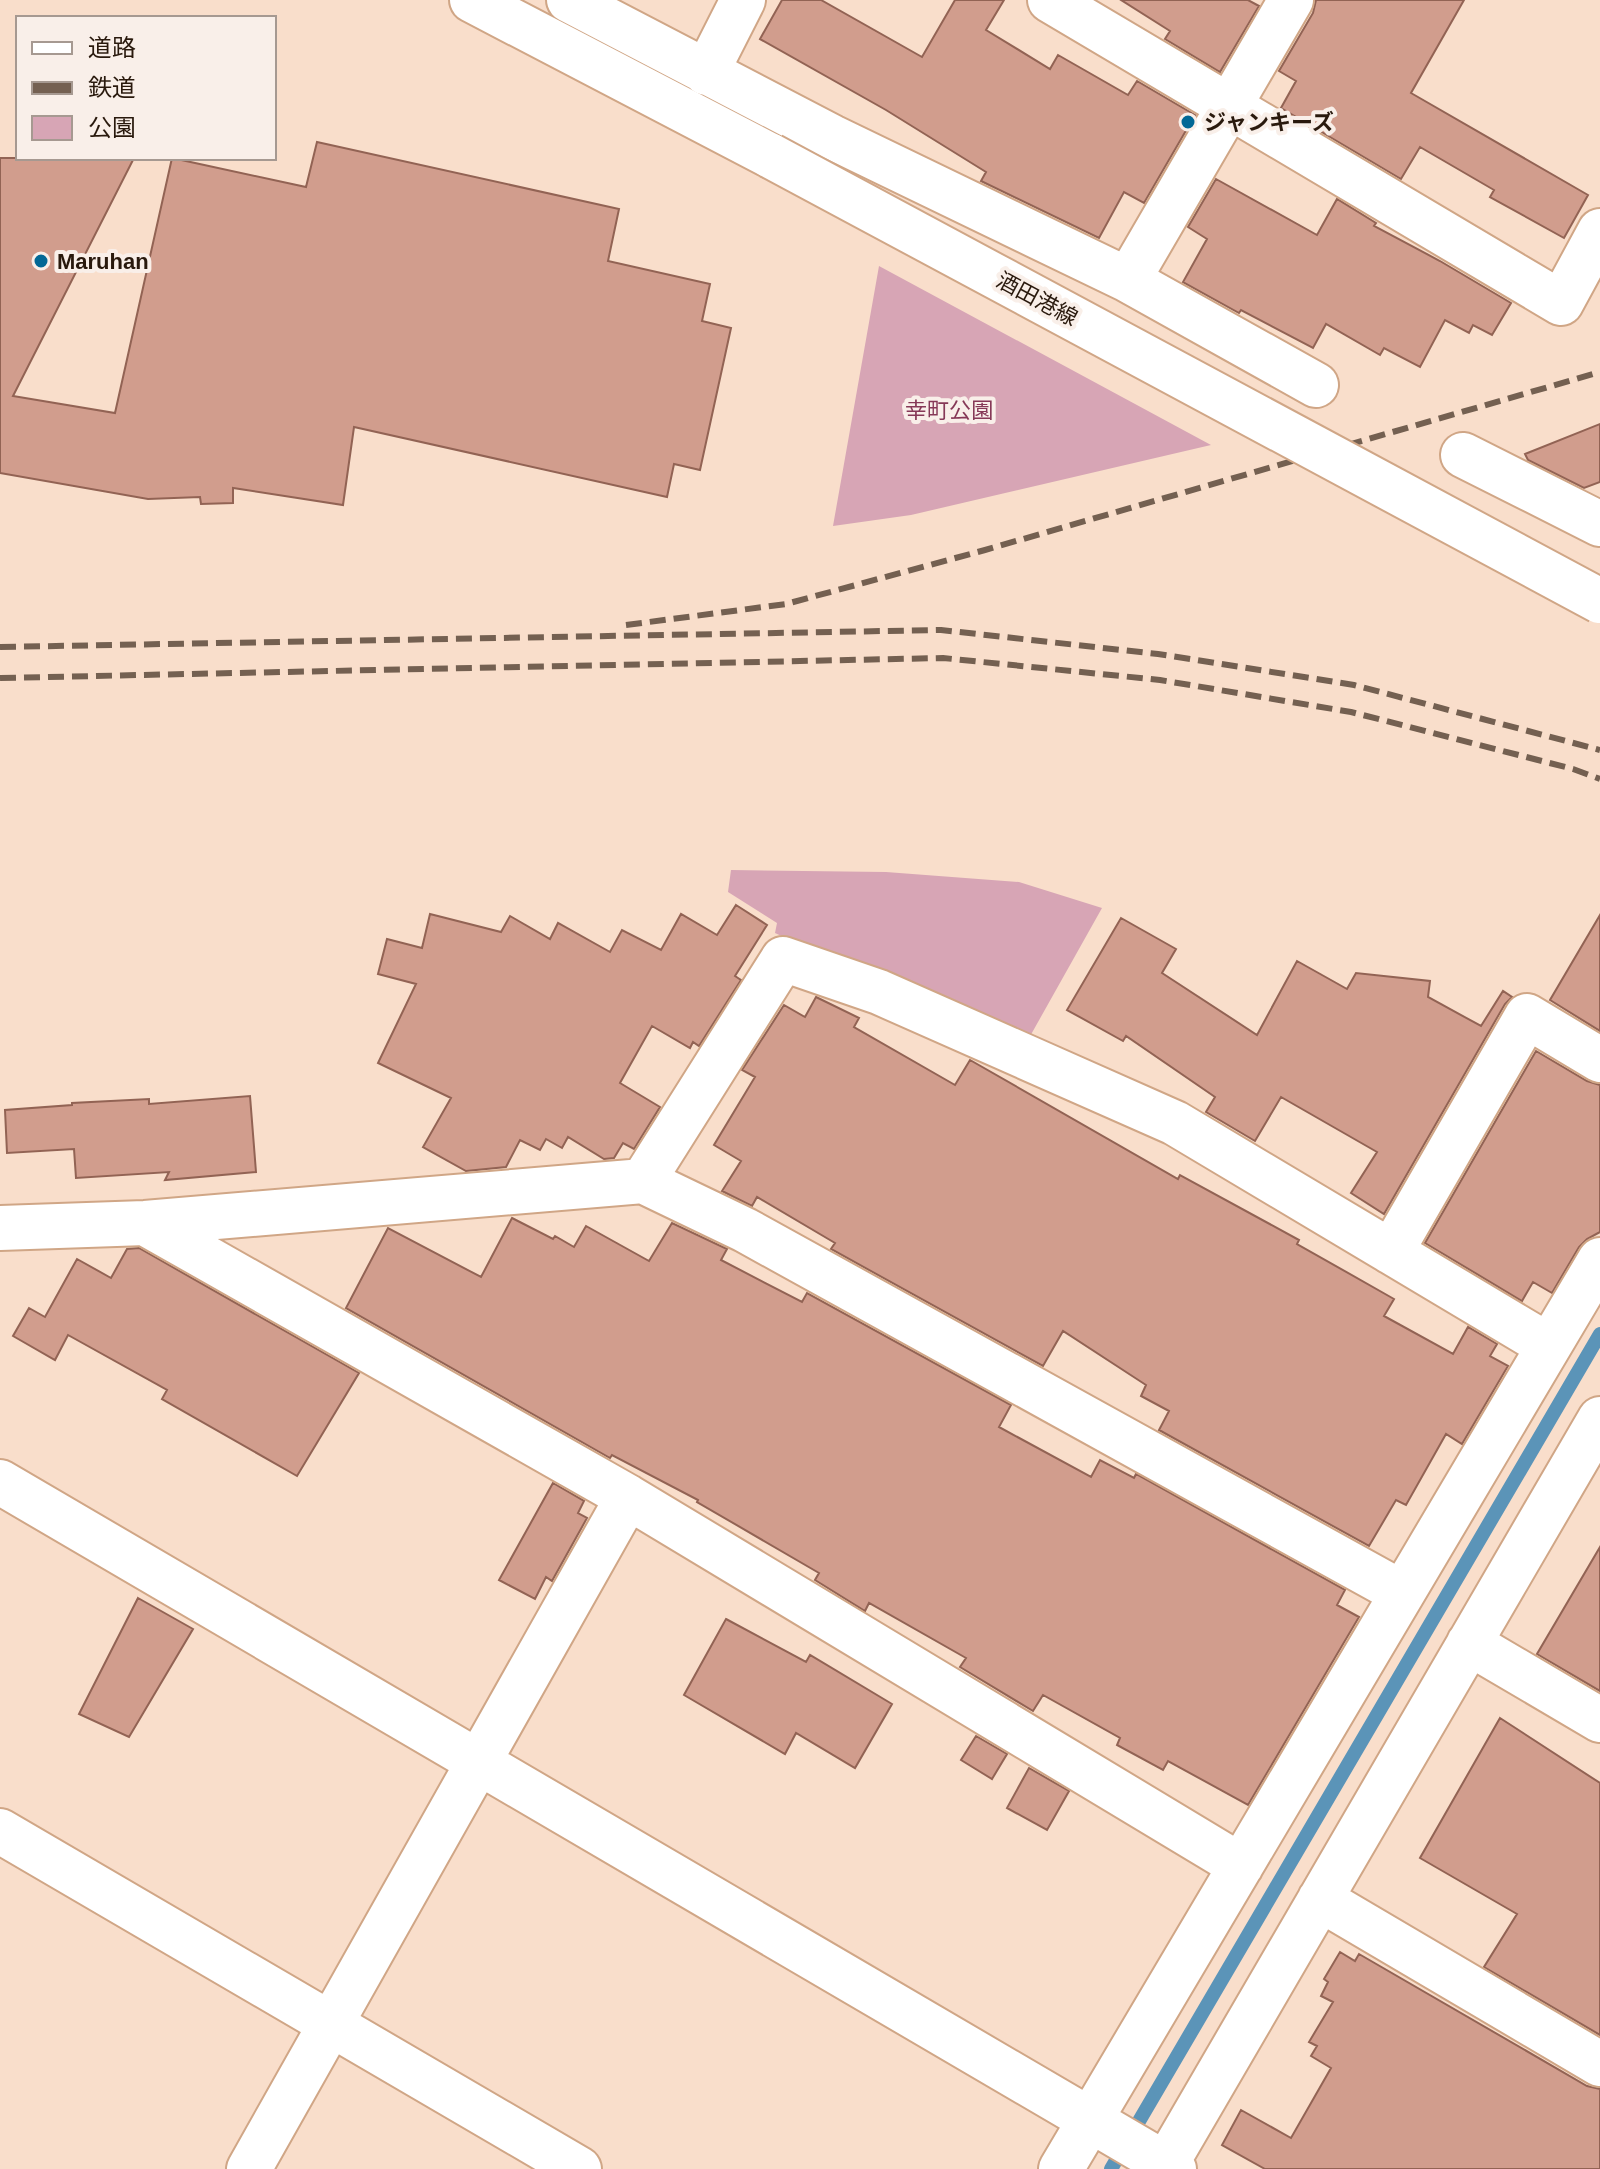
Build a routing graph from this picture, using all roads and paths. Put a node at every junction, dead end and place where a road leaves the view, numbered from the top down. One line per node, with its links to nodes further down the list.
1 (472, 0): 13 (street, 酒田港線, bridge)
2 (569, 0): 6 (street)
3 (743, 0): 6 (street)
4 (1050, 0): 7 (street)
5 (1291, 0): 7 (street)
6 (706, 73): 9 (street)
7 (1229, 105): 8 (street); 9 (street)
8 (1600, 231)
9 (1128, 280): 10 (street)
10 (1316, 385)
11 (1463, 455): 12 (street)
12 (1600, 524)
13 (1600, 601)
14 (1600, 1060): 18 (street)
15 (643, 1181): 16 (street); 18 (street); 24 (street)
16 (145, 1223): 17 (street); 23 (street)
17 (0, 1228)
18 (1391, 1252): 20 (street)
19 (1600, 1260): 20 (street)
20 (1549, 1346): 24 (street)
21 (1596, 1433): 25 (street)
22 (0, 1482): 27 (street)
23 (628, 1497): 27 (street); 29 (street)
24 (1402, 1593): 29 (street)
25 (1469, 1643): 26 (street); 30 (street)
26 (1600, 1720)
27 (479, 1762): 31 (street); 33 (street)
28 (0, 1831): 31 (street)
29 (1241, 1866): 33 (street)
30 (1320, 1899): 32 (street); 34 (street)
31 (331, 2024): 35 (street); 36 (street)
32 (1600, 2064)
33 (1090, 2120): 34 (street); 37 (street)
34 (1167, 2167)
35 (249, 2169)
36 (579, 2169)
37 (1061, 2169)

